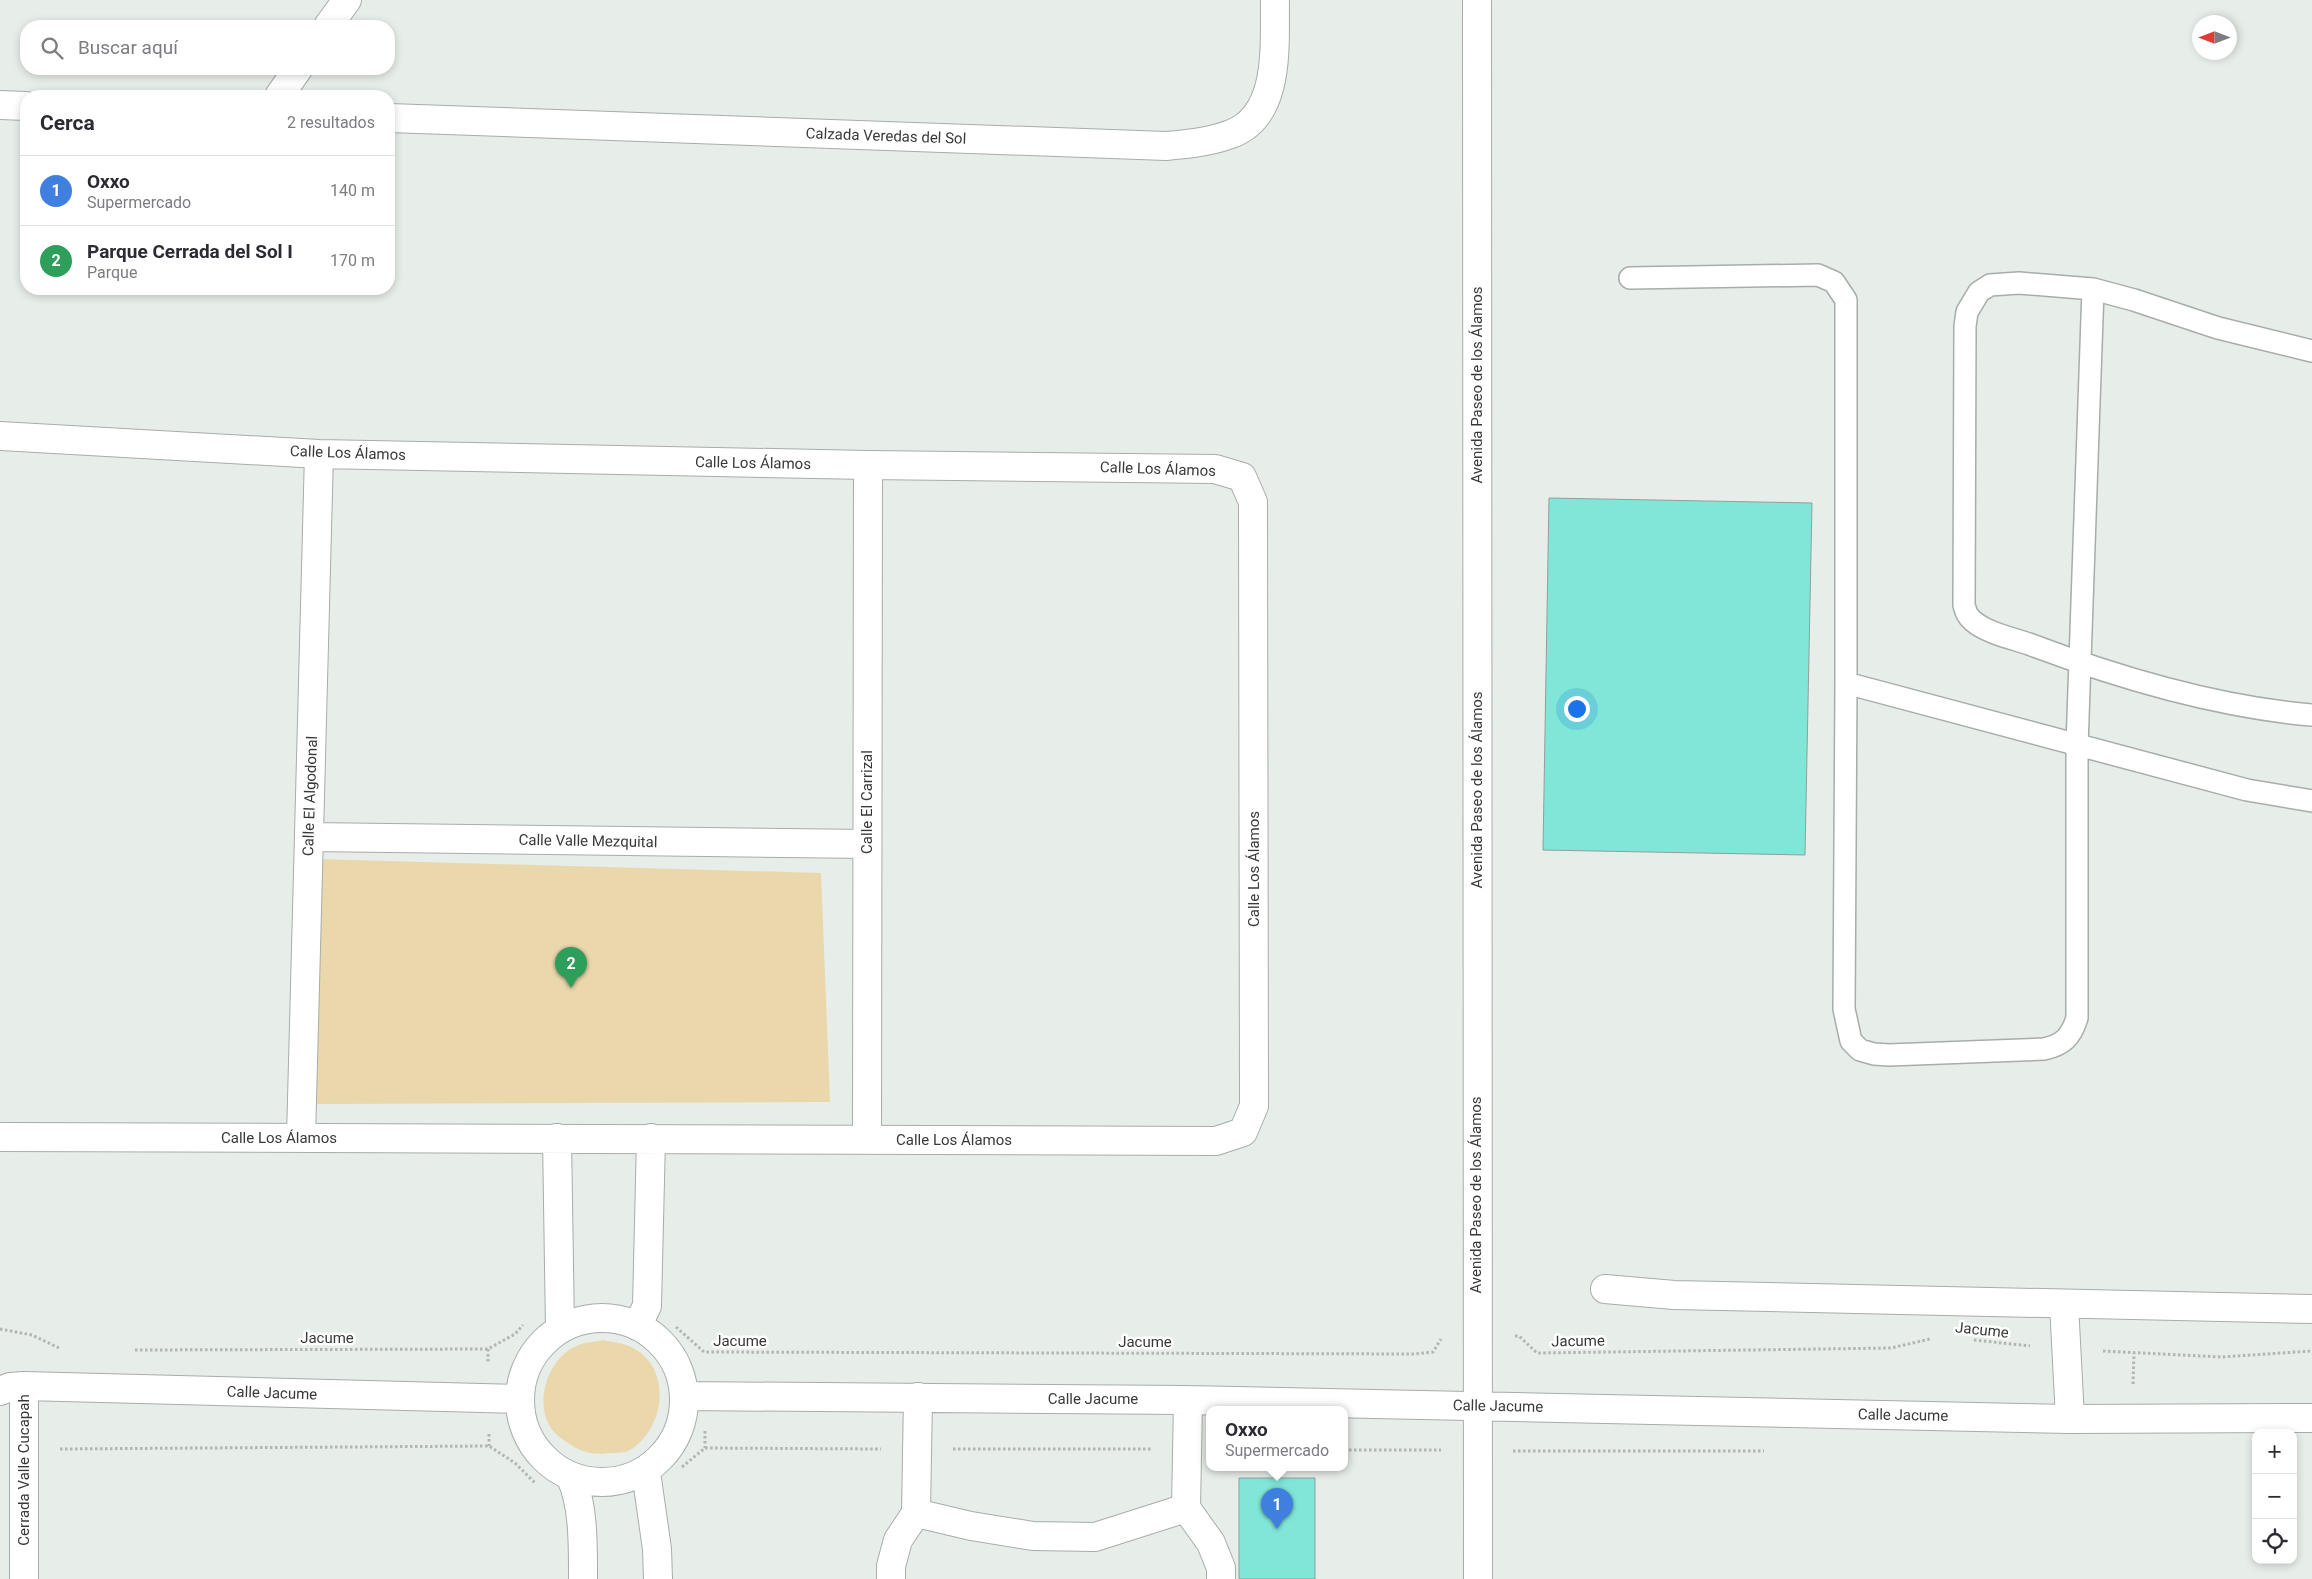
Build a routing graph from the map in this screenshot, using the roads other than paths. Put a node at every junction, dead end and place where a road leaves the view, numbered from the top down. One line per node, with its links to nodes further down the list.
1 (347, 0): 4 (street)
2 (1275, 0): 9 (street, Calzada Veredas del Sol)
3 (1477, 0): 38 (street, Avenida Paseo de los Álamos)
4 (332, 20)
5 (294, 75): 6 (street)
6 (283, 90)
7 (0, 105): 8 (street)
8 (20, 106)
9 (395, 118)
10 (1630, 278): 17 (lane)
11 (2093, 289): 12 (lane); 16 (lane); 16 (lane)
12 (2312, 351)
13 (0, 436): 14 (street, Calle Los Álamos)
14 (319, 454): 15 (street, Calle Los Álamos); 21 (street, Calle El Algodonal)
15 (868, 465): 22 (street, Calle El Carrizal); 27 (street, Calle Los Álamos)
16 (2080, 663): 18 (lane); 19 (lane)
17 (1846, 683): 19 (lane); 19 (lane)
18 (2312, 715)
19 (2077, 746): 20 (lane)
20 (2312, 800)
21 (309, 838): 22 (street, Calle Valle Mezquital); 24 (street, Calle El Algodonal)
22 (867, 844): 27 (street, Calle El Carrizal)
23 (0, 1137): 24 (street, Calle Los Álamos)
24 (301, 1138): 25 (street, Calle Los Álamos)
25 (557, 1138): 26 (street, Calle Los Álamos); 32 (street)
26 (650, 1138): 27 (street, Calle Los Álamos); 31 (street)
27 (867, 1139)
28 (1606, 1289): 29 (street)
29 (2064, 1304): 30 (street); 40 (street)
30 (2312, 1309)
31 (642, 1316): 32 (street); 34 (street)
32 (560, 1319): 36 (street)
33 (12, 1389): 36 (street, Calle Jacume); 45 (street, Cerrada Valle Cucapah)
34 (684, 1396): 35 (street, Calle Jacume); 41 (street)
35 (918, 1397): 37 (street, Calle Jacume); 44 (street)
36 (520, 1399): 42 (street)
37 (1188, 1400): 38 (street, Calle Jacume); 43 (street)
38 (1478, 1405): 40 (street, Calle Jacume); 50 (street, Avenida Paseo de los Álamos)
39 (2312, 1418): 40 (street, Calle Jacume)
40 (2070, 1419)
41 (646, 1472): 42 (street); 47 (street)
42 (570, 1476): 46 (street)
43 (1186, 1508): 44 (street); 49 (street)
44 (916, 1513): 48 (street)
45 (24, 1579)
46 (583, 1579)
47 (658, 1579)
48 (891, 1579)
49 (1221, 1579)
50 (1478, 1579)

